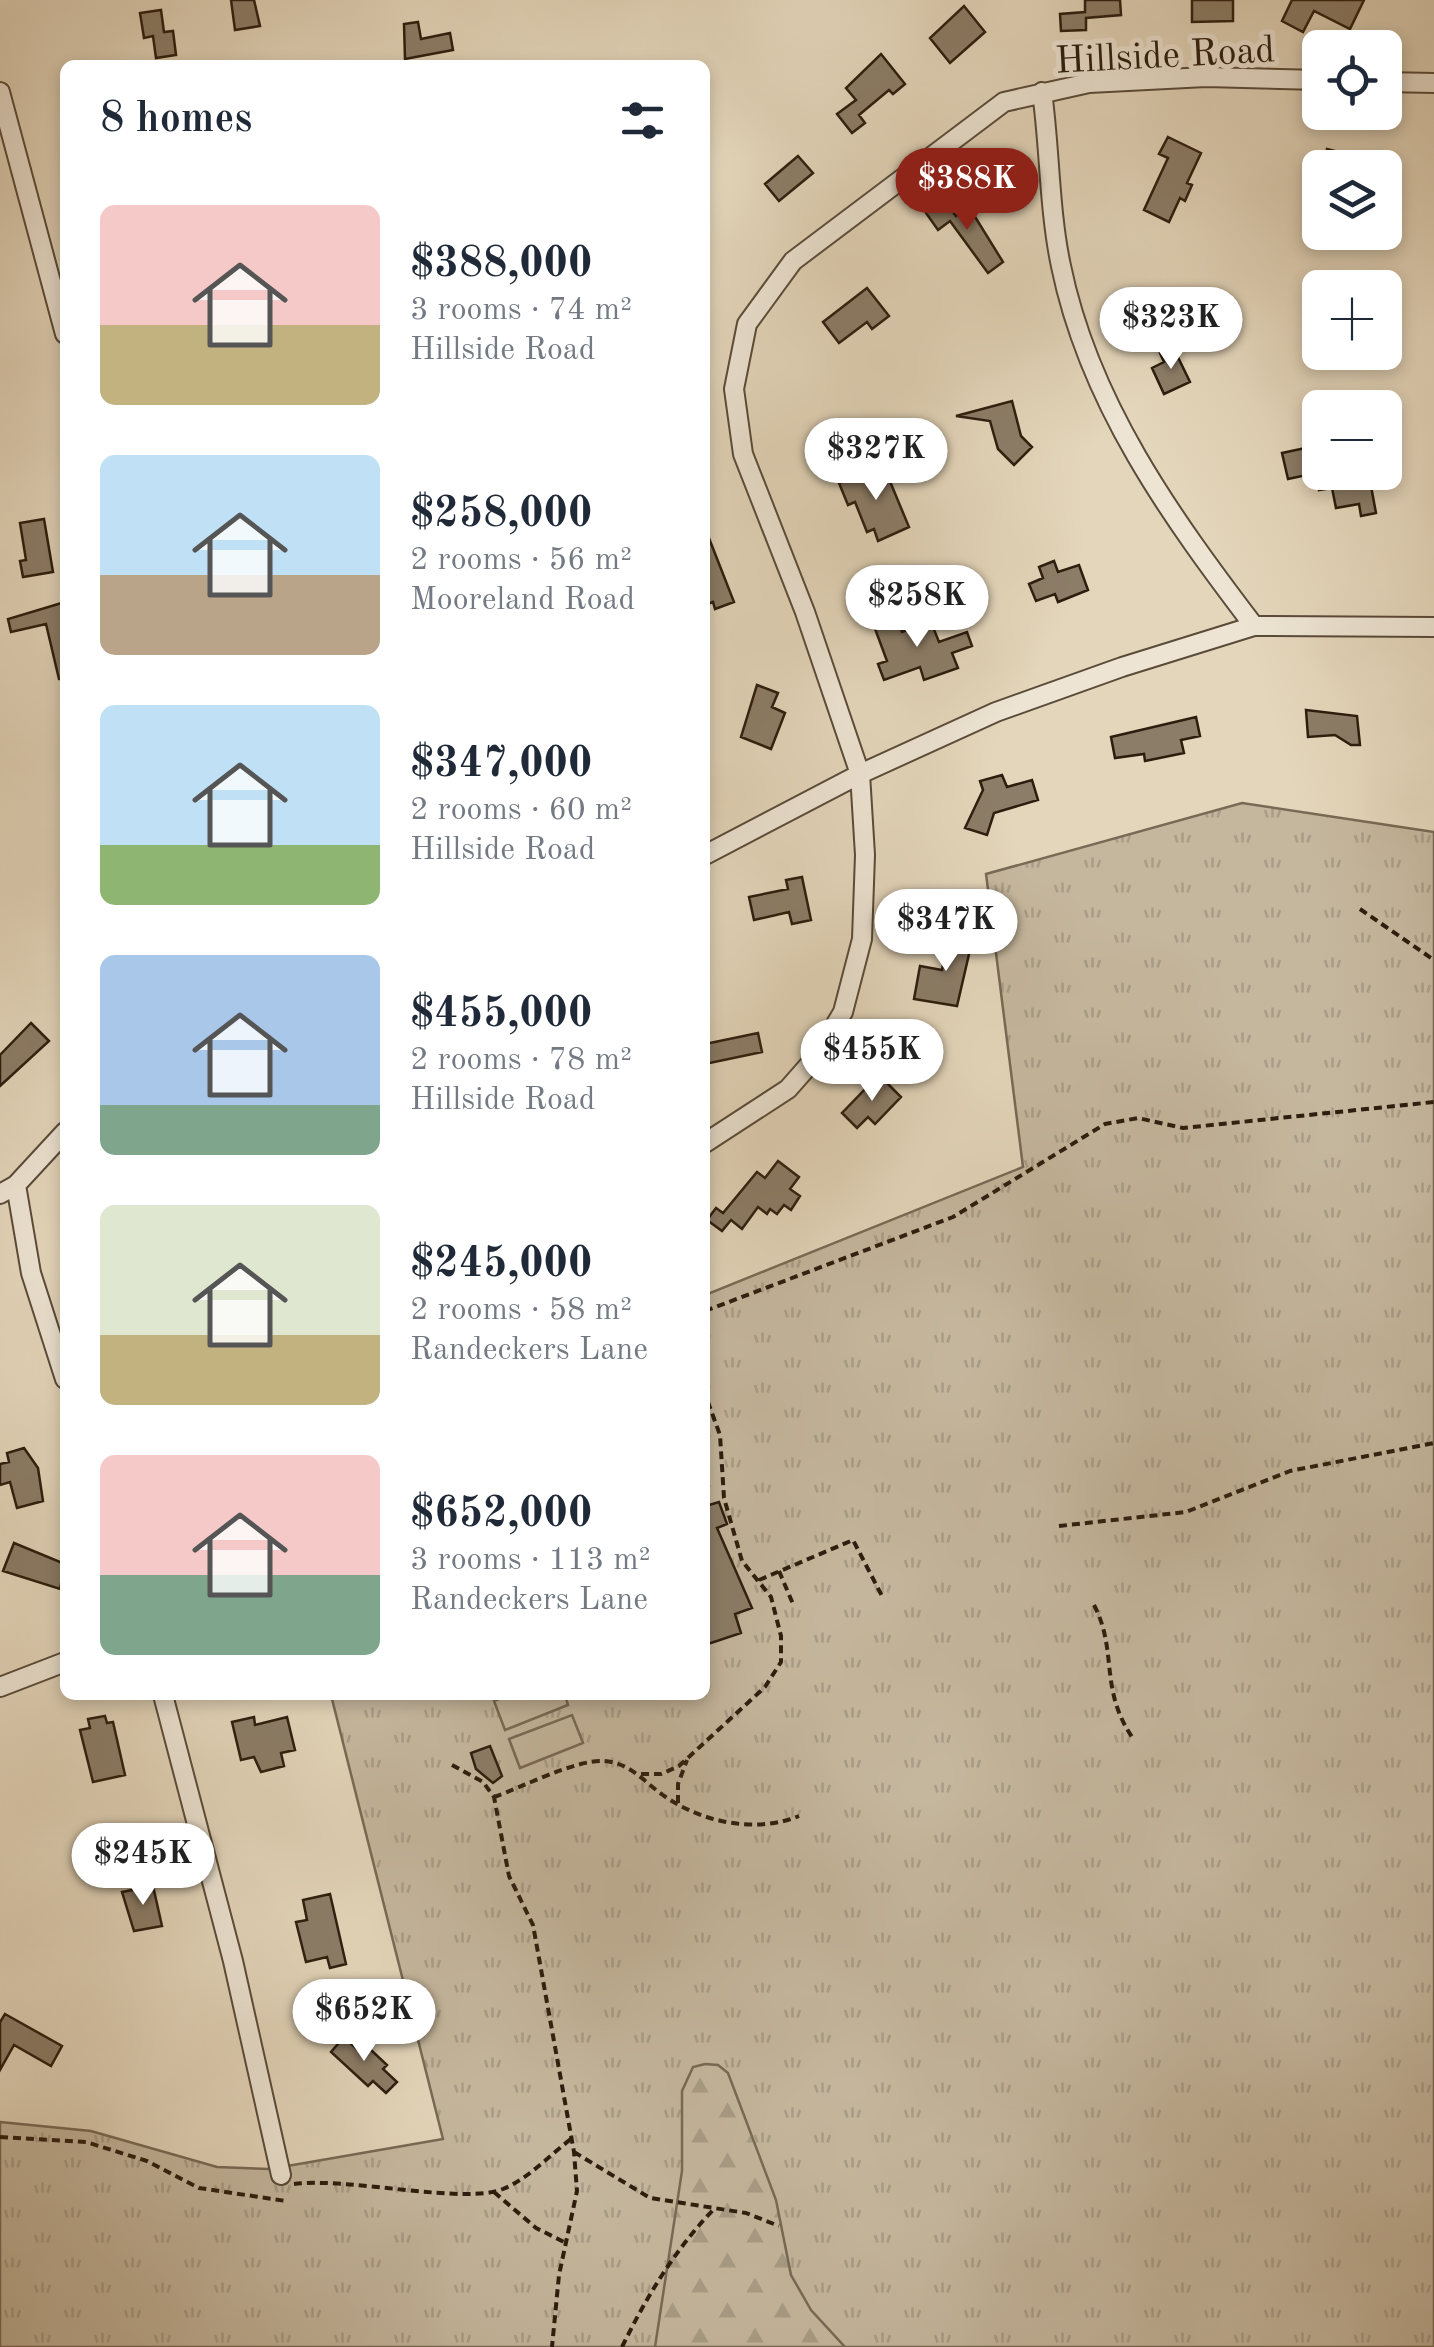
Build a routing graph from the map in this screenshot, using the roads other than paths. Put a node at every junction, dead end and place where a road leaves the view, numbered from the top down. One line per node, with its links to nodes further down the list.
1 (1302, 80): 5 (street, Hillside Road)
2 (1402, 82): 3 (street)
3 (1434, 83)
4 (0, 92): 6 (street)
5 (1042, 92): 7 (street); 9 (street, Hillside Road)
6 (60, 315)
7 (1254, 626): 8 (street); 9 (street)
8 (1434, 627)
9 (860, 774): 10 (street); 12 (street, Hillside Road)
10 (710, 852)
11 (60, 1137): 13 (street)
12 (710, 1140)
13 (8, 1190): 14 (street)
14 (60, 1363)
15 (60, 1664): 16 (street)
16 (0, 1687)
17 (163, 1700): 18 (street)
18 (282, 2180)

